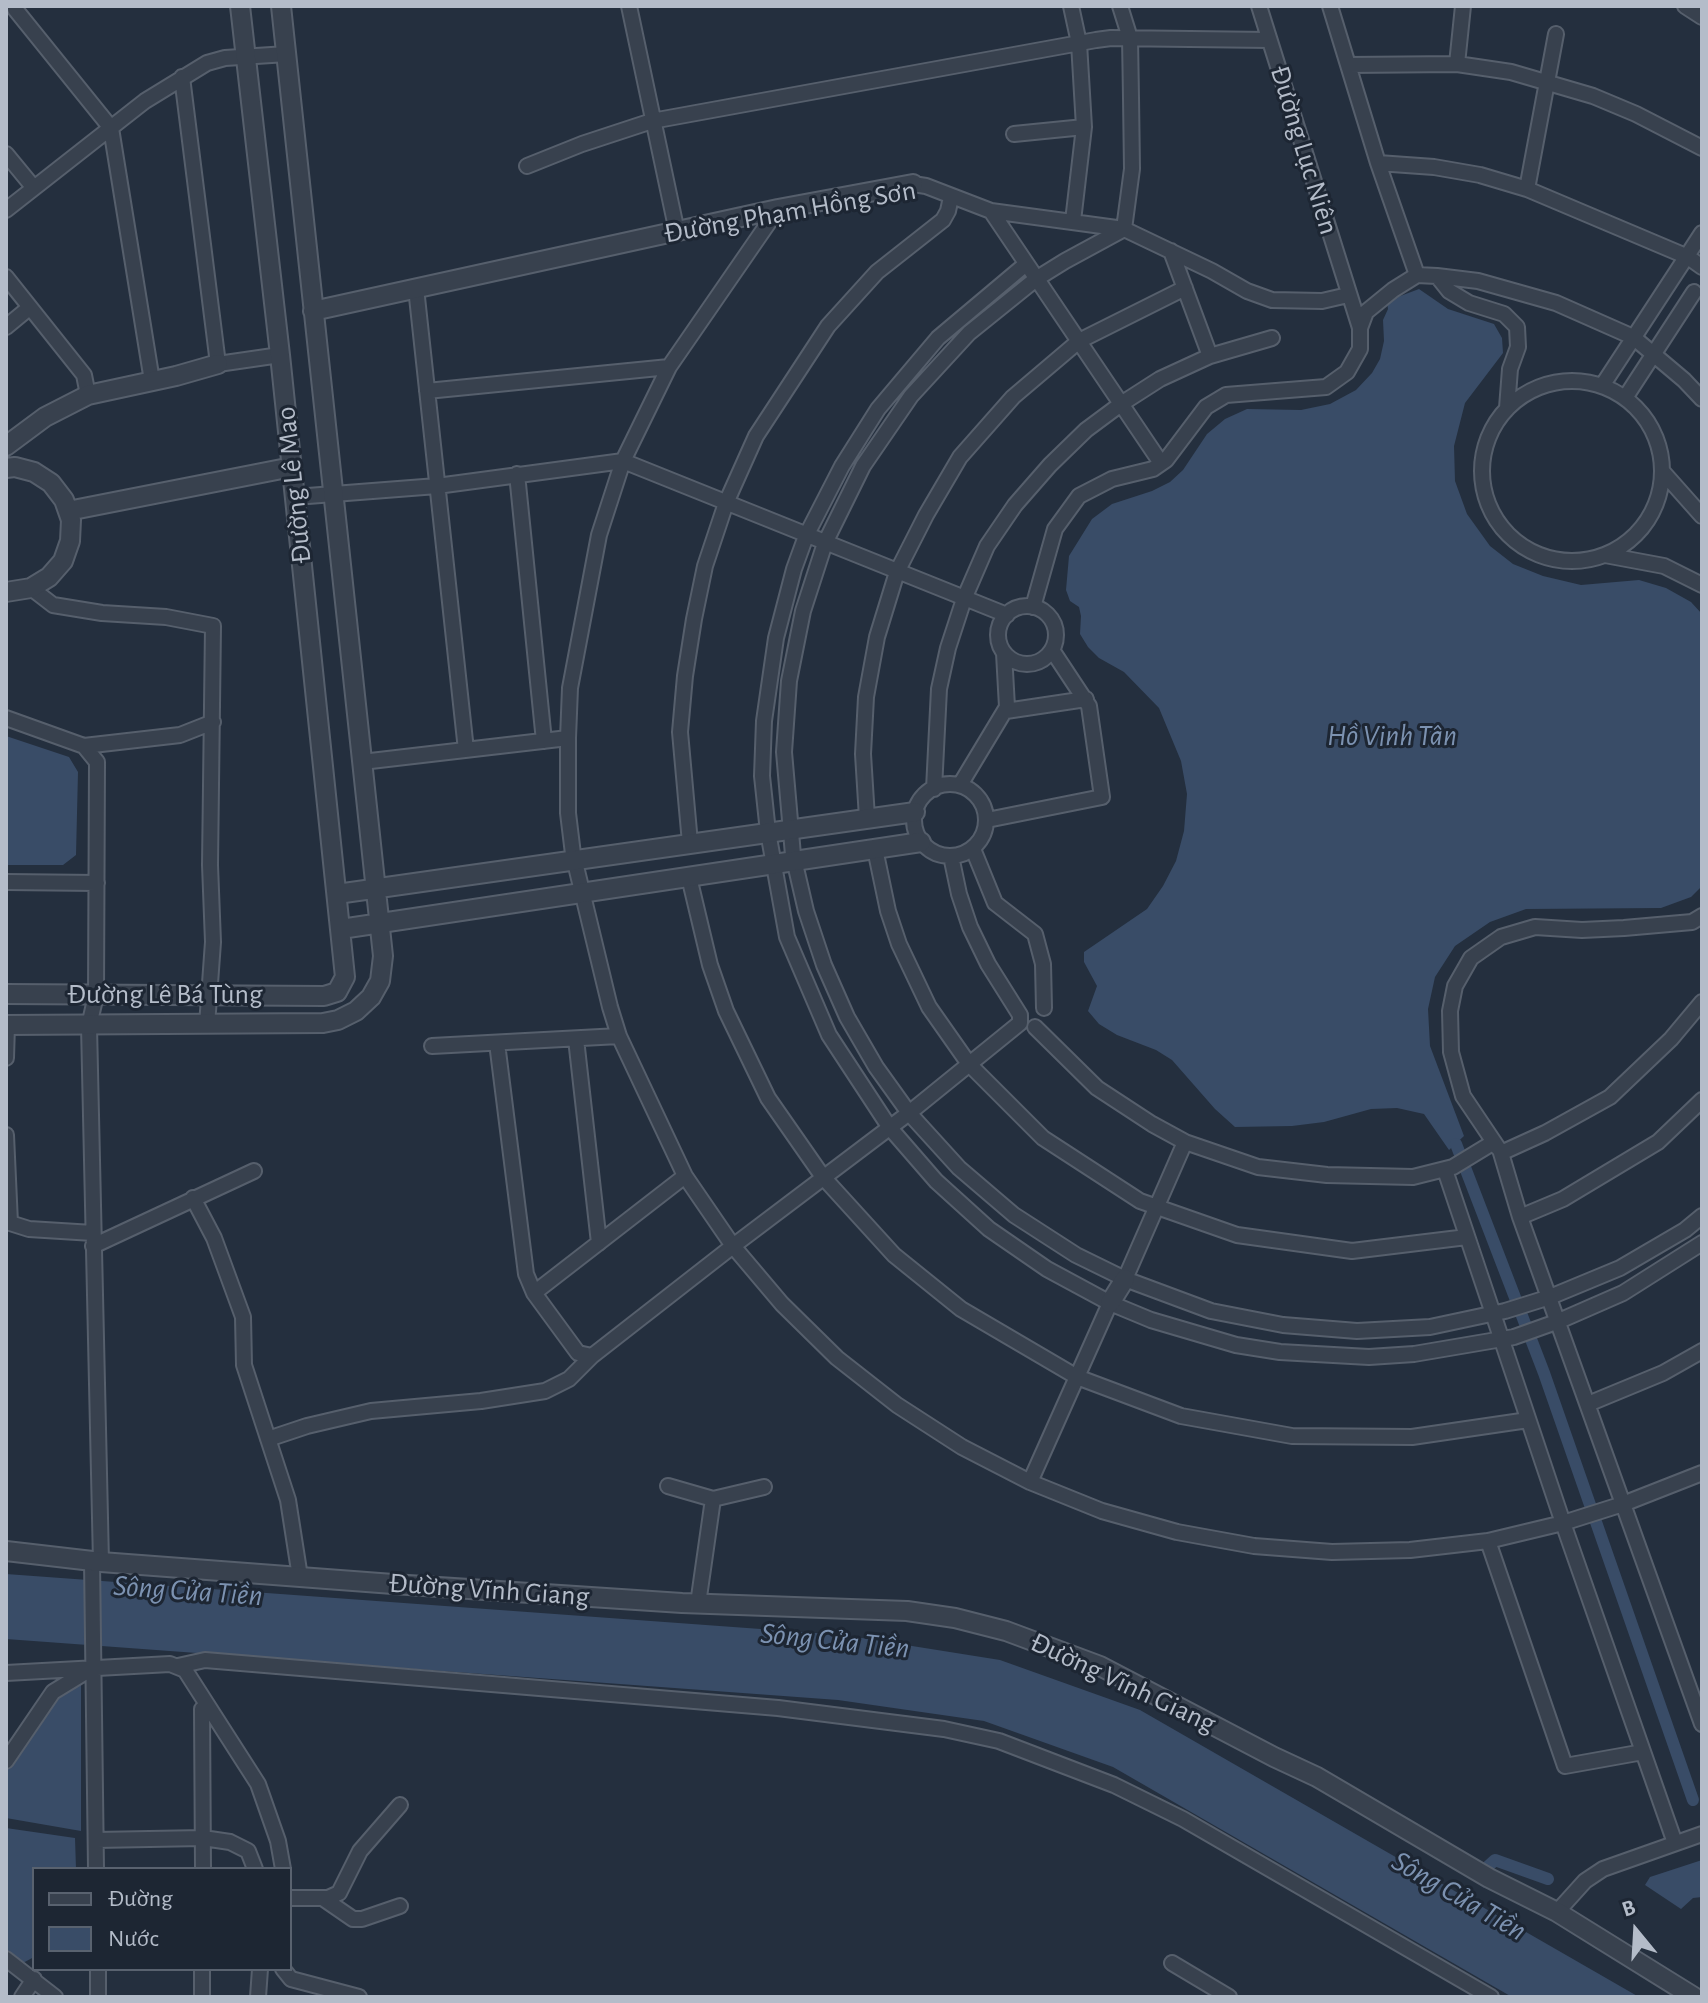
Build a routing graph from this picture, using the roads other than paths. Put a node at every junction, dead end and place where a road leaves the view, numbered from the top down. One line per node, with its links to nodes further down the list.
1 (240, 6): 17 (street, Đường Lê Mao)
2 (281, 6): 16 (street, Đường Lê Mao)
3 (629, 6): 22 (street)
4 (1071, 6): 15 (street)
5 (1120, 6): 13 (street)
6 (1259, 6): 14 (street, Đường Lục Niên)
7 (1330, 6): 19 (street)
8 (1463, 6): 18 (street)
9 (1685, 6): 11 (street)
10 (15, 9): 24 (street)
11 (1702, 17)
12 (1556, 34): 21 (street)
13 (1130, 38): 14 (street); 15 (street); 38 (street)
14 (1269, 40): 52 (street, Đường Lục Niên)
15 (1079, 43): 22 (street); 23 (street)
16 (287, 54): 17 (street); 55 (street, Đường Lê Mao)
17 (245, 58): 20 (street); 62 (street, Đường Lê Mao)
18 (1457, 64): 19 (street); 21 (street)
19 (1348, 65): 28 (street)
20 (182, 77): 24 (street); 64 (street)
21 (1548, 81): 26 (street); 32 (street)
22 (652, 121): 29 (street); 39 (street)
23 (1084, 127): 25 (street); 37 (street)
24 (111, 128): 31 (street); 66 (street)
25 (1014, 134)
26 (1702, 148)
27 (6, 154): 31 (street)
28 (1378, 163): 32 (street); 45 (street)
29 (527, 166)
30 (913, 184): 33 (street, Đường Phạm Hồng Sơn); 34 (street, Đường Phạm Hồng Sơn)
31 (34, 188): 35 (street)
32 (1527, 189): 42 (street)
33 (951, 197): 36 (street, Đường Phạm Hồng Sơn); 84 (street)
34 (778, 209): 39 (street, Đường Phạm Hồng Sơn); 65 (street)
35 (6, 210)
36 (991, 211): 37 (street, Đường Phạm Hồng Sơn); 43 (street)
37 (1073, 221): 38 (street, Đường Phạm Hồng Sơn)
38 (1124, 229): 41 (street, Đường Phạm Hồng Sơn); 48 (street)
39 (677, 232): 50 (street, Đường Phạm Hồng Sơn)
40 (1702, 233): 42 (street)
41 (1171, 251): 51 (street); 52 (street, Đường Phạm Hồng Sơn)
42 (1688, 257): 44 (street); 49 (street)
43 (1026, 264): 48 (street); 87 (street)
44 (1702, 267)
45 (1417, 275): 46 (street); 57 (street)
46 (1437, 276): 58 (street); 73 (street)
47 (6, 277): 54 (street)
48 (1036, 279): 60 (street); 88 (street)
49 (1674, 279): 53 (street); 58 (street)
50 (416, 288): 55 (street, Đường Phạm Hồng Sơn); 68 (street)
51 (1185, 288): 60 (street); 63 (street)
52 (1348, 295): 57 (street, Đường Lục Niên)
53 (1698, 296): 61 (street)
54 (29, 308): 56 (street); 69 (street)
55 (313, 311): 82 (street, Đường Lê Mao)
56 (6, 327)
57 (1360, 328): 76 (street)
58 (1633, 337): 61 (street); 67 (street)
59 (1272, 338): 63 (street)
60 (1079, 341): 72 (street); 90 (street)
61 (1652, 354): 70 (street); 71 (street)
62 (280, 355): 64 (street); 77 (street, Đường Lê Mao)
63 (1210, 356): 72 (street)
64 (218, 364): 66 (street)
65 (669, 367): 68 (street); 75 (street)
66 (152, 381): 69 (street)
67 (1602, 386): 70 (street); 73 (street)
68 (427, 391): 81 (street)
69 (88, 395): 74 (street)
70 (1625, 398): 79 (street)
71 (1702, 399)
72 (1121, 404): 76 (street); 94 (street)
73 (1507, 408): 89 (street)
74 (6, 446)
75 (623, 461): 80 (street); 84 (street); 103 (street)
76 (1161, 463): 95 (street)
77 (292, 467): 83 (street, Đường Lê Mao); 85 (street)
78 (6, 468): 85 (street)
79 (1662, 471): 86 (street); 89 (street)
80 (517, 474): 81 (street); 104 (street)
81 (437, 486): 82 (street); 106 (street)
82 (333, 495): 83 (street); 107 (street, Đường Lê Mao)
83 (295, 497): 128 (street, Đường Lê Mao)
84 (726, 503): 87 (street); 116 (street)
85 (68, 511): 92 (street)
86 (1702, 516)
87 (806, 536): 88 (street); 114 (street)
88 (825, 543): 90 (street); 113 (street)
89 (1605, 555): 91 (street)
90 (897, 572): 94 (street); 111 (street)
91 (1702, 585)
92 (31, 588): 93 (street); 102 (street)
93 (7, 597)
94 (964, 599): 96 (street); 109 (street)
95 (1033, 607): 96 (street); 97 (street)
96 (1007, 615): 98 (street)
97 (1052, 650): 98 (street); 99 (street)
98 (1004, 653): 100 (street)
99 (1086, 699): 100 (street); 112 (street)
100 (1006, 711): 108 (street)
101 (6, 718): 105 (street)
102 (213, 722): 105 (street); 134 (street)
103 (568, 738): 104 (street); 120 (street)
104 (544, 741): 106 (street)
105 (84, 746): 125 (street)
106 (466, 750): 107 (street)
107 (362, 762): 126 (street, Đường Lê Mao)
108 (960, 785): 109 (street); 112 (street)
109 (934, 789): 110 (street)
110 (915, 812): 111 (street); 115 (street)
111 (867, 818): 113 (street)
112 (987, 820): 118 (street)
113 (791, 829): 114 (street); 121 (street)
114 (768, 832): 116 (street); 122 (street)
115 (921, 842): 117 (street); 119 (street)
116 (690, 843): 120 (street)
117 (875, 849): 121 (street); 148 (street)
118 (973, 849): 119 (street); 137 (street)
119 (951, 856): 148 (street)
120 (575, 860): 126 (street); 127 (street)
121 (794, 861): 122 (street); 150 (street)
122 (774, 864): 123 (street); 151 (street)
123 (689, 877): 127 (street); 158 (street)
124 (6, 882): 125 (street)
125 (97, 883): 133 (street)
126 (376, 889): 128 (street); 130 (street, Đường Lê Mao)
127 (583, 893): 130 (street); 143 (street)
128 (337, 894): 131 (street, Đường Lê Mao)
129 (1702, 916): 154 (street)
130 (379, 923): 131 (street); 138 (street, Đường Lê Mao)
131 (341, 929): 135 (street, Đường Lê Mao)
132 (6, 994): 133 (street, Đường Lê Bá Tùng)
133 (96, 995): 134 (street, Đường Lê Bá Tùng); 141 (street)
134 (209, 995): 135 (street, Đường Lê Bá Tùng); 140 (street)
135 (324, 996)
136 (1701, 1007): 154 (street)
137 (1044, 1008)
138 (323, 1023): 140 (street, Đường Lê Bá Tùng)
139 (6, 1025): 141 (street, Đường Lê Bá Tùng); 147 (street)
140 (207, 1025): 141 (street, Đường Lê Bá Tùng)
141 (89, 1026): 164 (street)
142 (1035, 1027): 153 (street)
143 (619, 1036): 144 (street); 157 (street)
144 (576, 1039): 145 (street); 165 (street)
145 (497, 1043): 146 (street); 169 (street)
146 (432, 1046)
147 (6, 1058)
148 (969, 1064): 150 (street); 160 (street)
149 (1702, 1100): 162 (street)
150 (909, 1113): 151 (street); 168 (street)
151 (890, 1128): 158 (street); 171 (street)
152 (6, 1135): 164 (street)
153 (1185, 1142): 155 (street); 160 (street)
154 (1498, 1148): 155 (street); 162 (street)
155 (1449, 1168): 163 (street)
156 (254, 1171): 159 (street)
157 (685, 1176): 165 (street); 167 (street)
158 (823, 1177): 167 (street); 179 (street)
159 (193, 1198): 164 (street); 182 (street)
160 (1158, 1207): 163 (street); 168 (street)
161 (1702, 1216): 170 (street)
162 (1520, 1217): 170 (street)
163 (1467, 1237): 172 (street)
164 (93, 1240): 192 (street)
165 (599, 1243): 169 (street)
166 (1702, 1243): 173 (street)
167 (733, 1246): 177 (street); 184 (street)
168 (1125, 1279): 171 (street); 174 (street)
169 (534, 1293): 177 (street)
170 (1543, 1298): 172 (street); 173 (street)
171 (1110, 1303): 178 (street); 179 (street)
172 (1499, 1312): 174 (street); 175 (street)
173 (1552, 1324): 175 (street); 180 (street)
174 (1332, 1329): 178 (street)
175 (1508, 1338): 178 (street); 181 (street)
176 (1702, 1351): 180 (street)
177 (592, 1356): 182 (street)
178 (1333, 1356)
179 (1077, 1377): 181 (street); 184 (street)
180 (1588, 1404): 188 (street)
181 (1528, 1420): 189 (street)
182 (268, 1439): 193 (street)
183 (1701, 1475): 188 (street)
184 (1030, 1482): 190 (street)
185 (668, 1486): 187 (street)
186 (764, 1487): 187 (street)
187 (713, 1499): 194 (street)
188 (1617, 1506): 189 (street); 199 (street)
189 (1568, 1521): 190 (street); 200 (street)
190 (1488, 1541): 200 (street)
191 (6, 1551): 192 (street, Đường Vĩnh Giang)
192 (95, 1567): 193 (street, Đường Vĩnh Giang); 195 (street)
193 (300, 1577): 194 (street, Đường Vĩnh Giang)
194 (698, 1604): 214 (street, Đường Vĩnh Giang)
195 (93, 1662): 196 (street); 197 (street); 201 (street); 205 (street)
196 (178, 1666): 210 (street); 229 (street)
197 (6, 1673)
198 (202, 1709): 204 (street)
199 (1702, 1724)
200 (1643, 1752): 206 (street)
201 (6, 1761)
202 (400, 1805): 212 (street)
203 (1702, 1834): 206 (street)
204 (203, 1838): 205 (street); 208 (street); 209 (street)
205 (96, 1840): 207 (street)
206 (1675, 1843): 214 (street)
207 (96, 1867)
208 (203, 1867)
209 (254, 1867)
210 (283, 1867)
211 (292, 1898): 212 (street)
212 (324, 1899): 213 (street)
213 (400, 1906)
214 (1557, 1912): 230 (street, Đường Vĩnh Giang)
215 (6, 1959): 221 (street)
216 (1172, 1963): 228 (street)
217 (98, 1971): 224 (street)
218 (202, 1971): 225 (street)
219 (260, 1971): 226 (street)
220 (285, 1971): 227 (street)
221 (34, 1979): 222 (street); 223 (street)
222 (22, 1997)
223 (55, 1997)
224 (98, 1997)
225 (202, 1997)
226 (258, 1997)
227 (359, 1997)
228 (1229, 1997)
229 (1491, 1997)
230 (1694, 1997)

